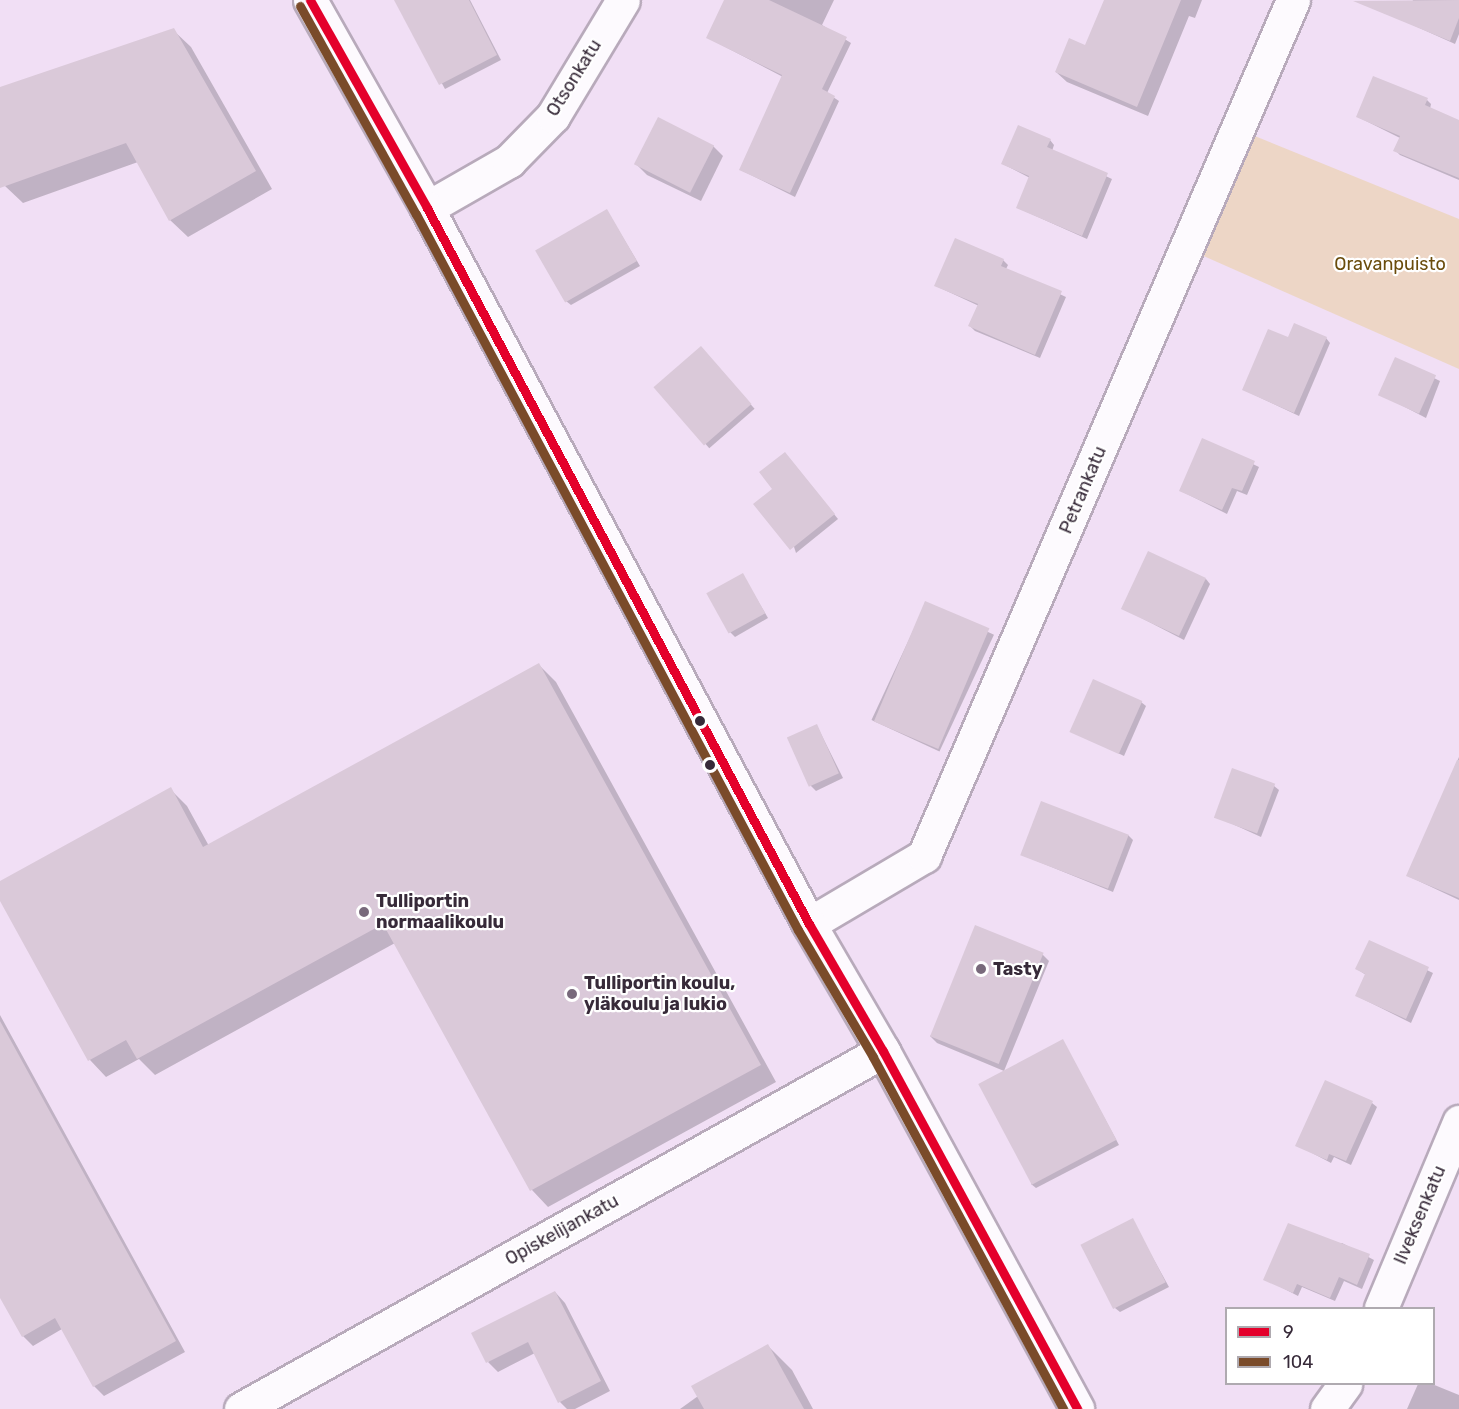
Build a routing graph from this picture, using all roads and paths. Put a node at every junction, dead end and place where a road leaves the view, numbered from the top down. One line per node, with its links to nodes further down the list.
1 (310, 0): 4 (street)
2 (623, 0): 4 (street, Otsonkatu)
3 (1293, 0): 5 (street, Petrankatu)
4 (427, 208): 5 (street)
5 (809, 924): 6 (street)
6 (883, 1051): 10 (street, Opiskelijankatu); 11 (street)
7 (1459, 1122): 8 (street, Ilveksenkatu)
8 (1381, 1307)
9 (1344, 1385): 12 (street)
10 (241, 1409)
11 (1077, 1409)
12 (1327, 1409)

